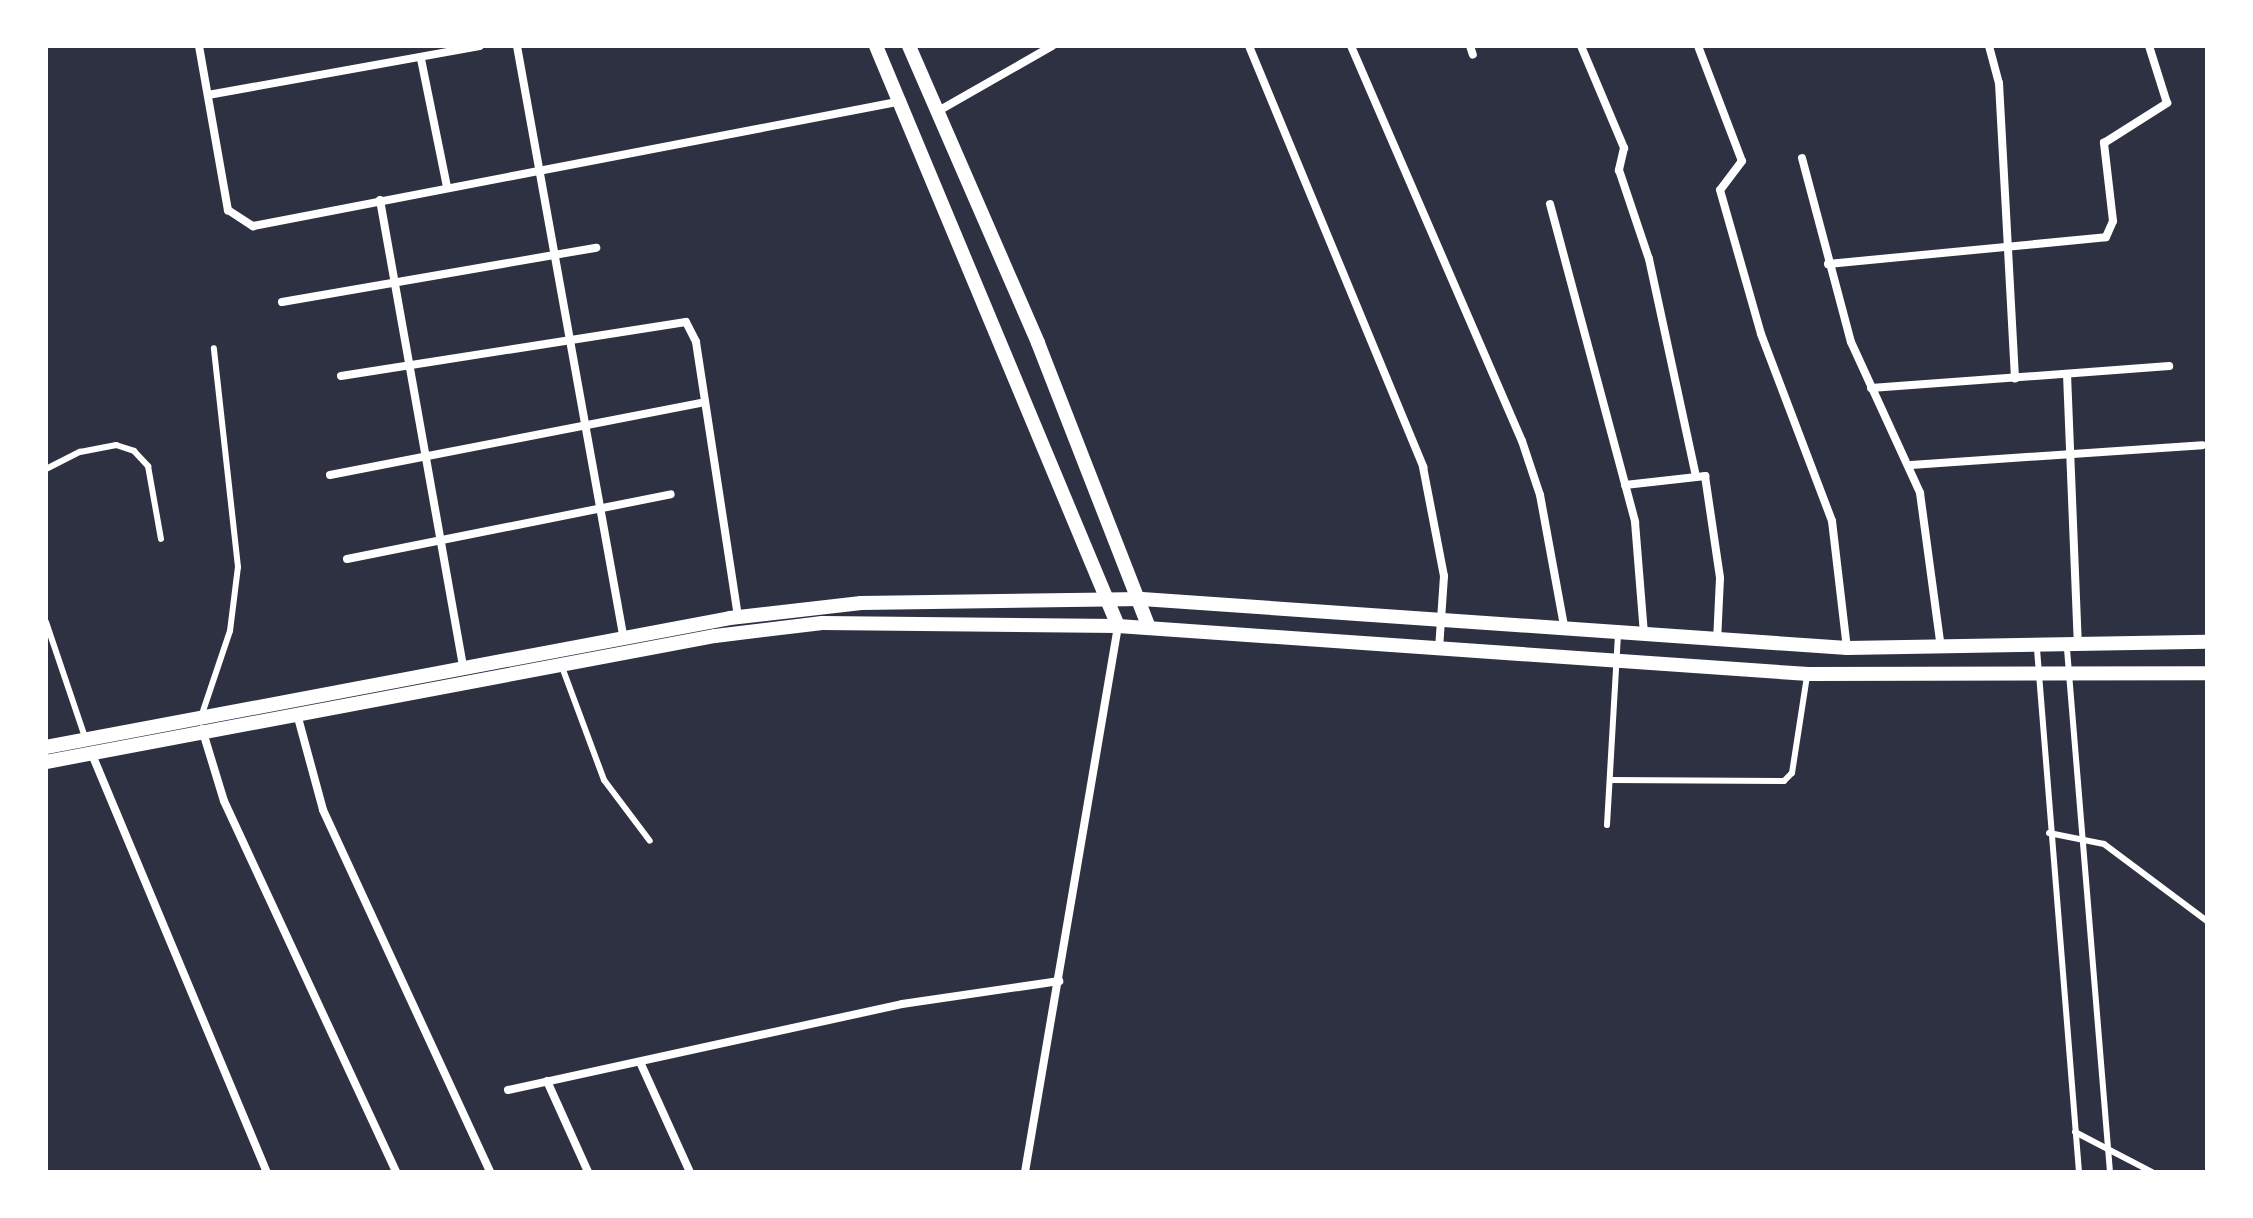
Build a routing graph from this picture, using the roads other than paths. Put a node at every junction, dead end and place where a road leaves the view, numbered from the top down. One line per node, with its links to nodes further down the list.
1 (199, 46): 14 (street)
2 (480, 46): 13 (street)
3 (517, 46): 18 (street)
4 (876, 46): 15 (street)
5 (909, 46): 16 (street)
6 (1052, 46): 16 (street)
7 (1249, 46): 55 (street)
8 (1351, 46): 58 (street)
9 (1581, 46): 43 (street)
10 (1698, 46): 64 (street)
11 (1989, 46): 23 (street)
12 (2149, 46): 23 (street)
13 (421, 59): 14 (street); 19 (street)
14 (208, 95): 20 (street)
15 (904, 101): 18 (street); 52 (street)
16 (940, 110): 51 (street)
17 (1802, 158): 25 (street)
18 (538, 169): 19 (street); 24 (street)
19 (447, 187): 20 (street)
20 (380, 200): 26 (street)
21 (1550, 204): 45 (street)
22 (596, 248): 24 (street)
23 (2007, 248): 25 (street); 34 (street)
24 (554, 257): 26 (street); 28 (street)
25 (1828, 264): 35 (street)
26 (395, 286): 27 (street); 30 (street)
27 (282, 302)
28 (568, 336): 30 (street); 36 (street); 37 (street)
29 (214, 348): 77 (lane)
30 (409, 363): 33 (street); 40 (street)
31 (2169, 366): 32 (street)
32 (2067, 374): 34 (street); 39 (street)
33 (341, 376)
34 (2015, 379): 35 (street)
35 (1871, 388): 41 (street)
36 (705, 402): 37 (street); 53 (street)
37 (584, 427): 40 (street); 47 (street)
38 (2202, 445): 39 (street)
39 (2071, 450): 41 (street); 68 (street)
40 (426, 459): 44 (street); 49 (street)
41 (1911, 465): 66 (street)
42 (46, 469): 48 (lane)
43 (1695, 472): 45 (street); 61 (street)
44 (330, 475)
45 (1625, 485): 60 (street)
46 (671, 494): 47 (street)
47 (598, 510): 49 (street); 63 (street)
48 (161, 539)
49 (441, 543): 50 (street); 71 (street)
50 (347, 559)
51 (1142, 599): 52 (street); 55 (street); 57 (street)
52 (1113, 600): 53 (street); 56 (street)
53 (738, 617): 63 (street)
54 (46, 622): 78 (lane)
55 (1442, 622): 58 (street); 65 (street)
56 (1118, 626): 57 (street); 63 (street); 88 (street)
57 (1149, 628): 65 (street)
58 (1565, 631): 59 (street)
59 (1618, 636): 60 (street); 70 (lane)
60 (1644, 638): 61 (street)
61 (1717, 642): 64 (street)
62 (2207, 642): 68 (street)
63 (625, 645): 69 (street)
64 (1847, 648): 66 (street)
65 (1439, 649): 70 (street)
66 (1941, 649): 67 (street)
67 (2037, 649): 68 (street); 74 (lane)
68 (2072, 649): 75 (lane)
69 (560, 658): 71 (street); 76 (street); 86 (lane)
70 (1617, 662): 73 (street); 82 (lane)
71 (464, 670): 76 (street)
72 (2207, 673): 75 (street)
73 (1808, 674): 74 (street); 82 (lane)
74 (2039, 677): 75 (street); 84 (lane)
75 (2068, 677): 85 (lane)
76 (296, 709): 77 (street); 96 (street)
77 (202, 727): 78 (street); 80 (street); 95 (street)
78 (86, 740): 79 (street); 80 (street)
79 (46, 747)
80 (92, 755): 81 (street); 94 (street)
81 (46, 762)
82 (1610, 780): 83 (lane)
83 (1607, 825)
84 (2049, 833): 85 (lane); 92 (lane)
85 (2080, 834): 87 (lane); 93 (lane)
86 (650, 841)
87 (2207, 921)
88 (1059, 981): 89 (street); 99 (street)
89 (640, 1062): 90 (street); 98 (street)
90 (547, 1081): 91 (street); 97 (street)
91 (508, 1090)
92 (2075, 1132): 93 (lane); 100 (lane)
93 (2108, 1146): 101 (lane); 102 (lane)
94 (267, 1172)
95 (396, 1172)
96 (490, 1172)
97 (588, 1172)
98 (690, 1172)
99 (1025, 1172)
100 (2079, 1172)
101 (2110, 1172)
102 (2152, 1172)

